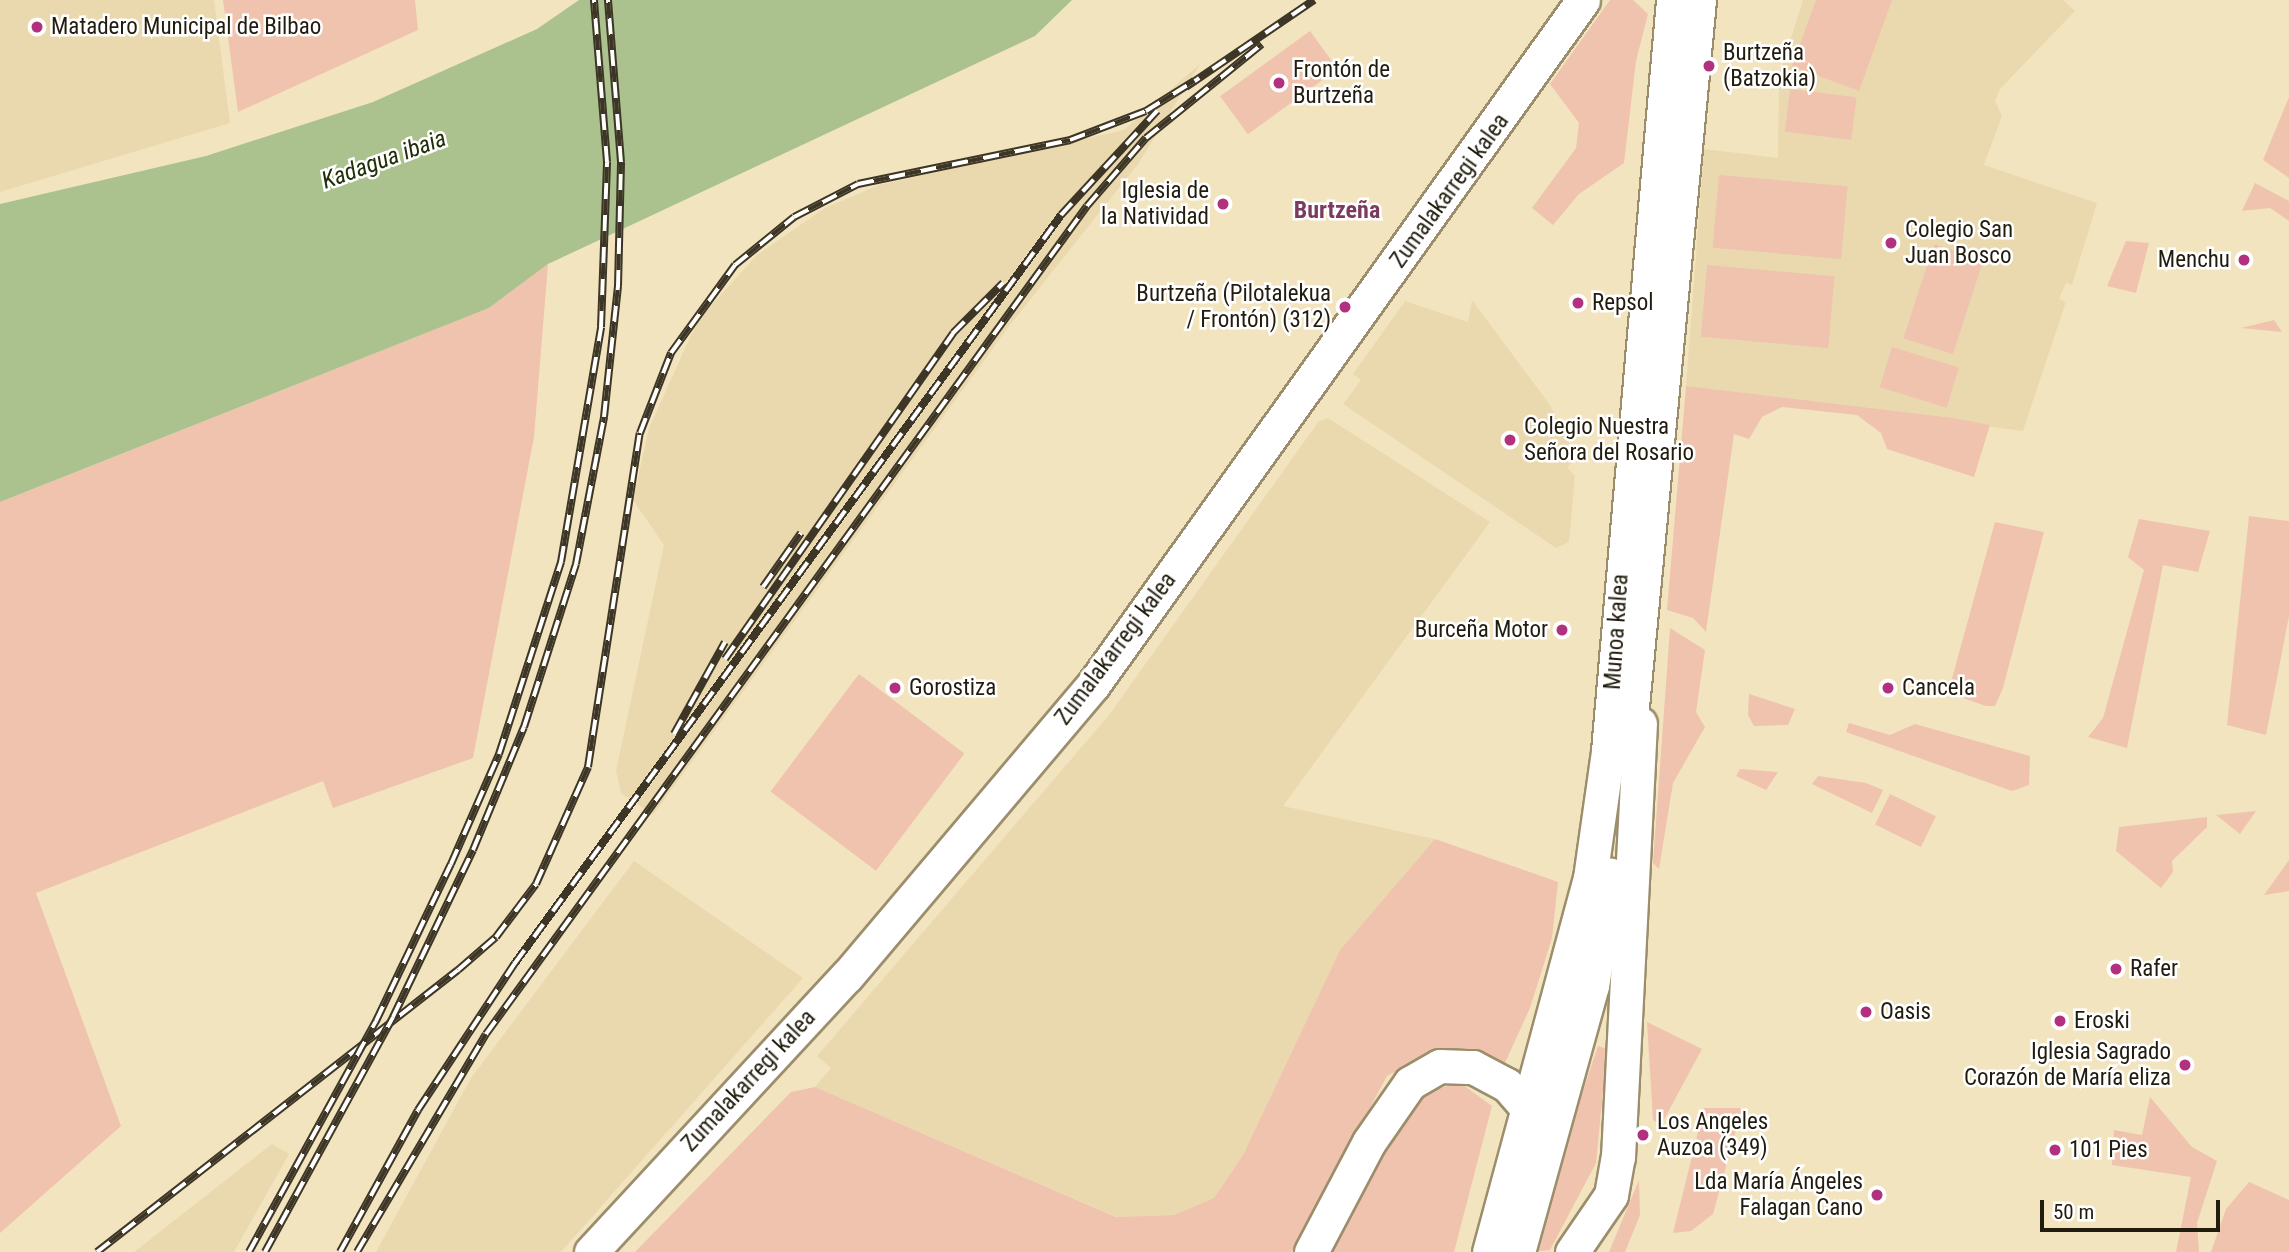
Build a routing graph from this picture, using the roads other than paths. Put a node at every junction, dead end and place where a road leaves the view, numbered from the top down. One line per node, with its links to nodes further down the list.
1 (1583, 0): 7 (main road, Zumalakarregi kalea)
2 (1674, 0): 5 (main road, Munoa kalea)
3 (1699, 0): 4 (main road, Munoa kalea)
4 (1638, 683): 6 (main road, Munoa kalea); 10 (main road)
5 (1529, 1110): 8 (main road); 9 (main road, Munoa kalea)
6 (1519, 1247)
7 (591, 1252)
8 (1311, 1252)
9 (1489, 1252)
10 (1572, 1252)

